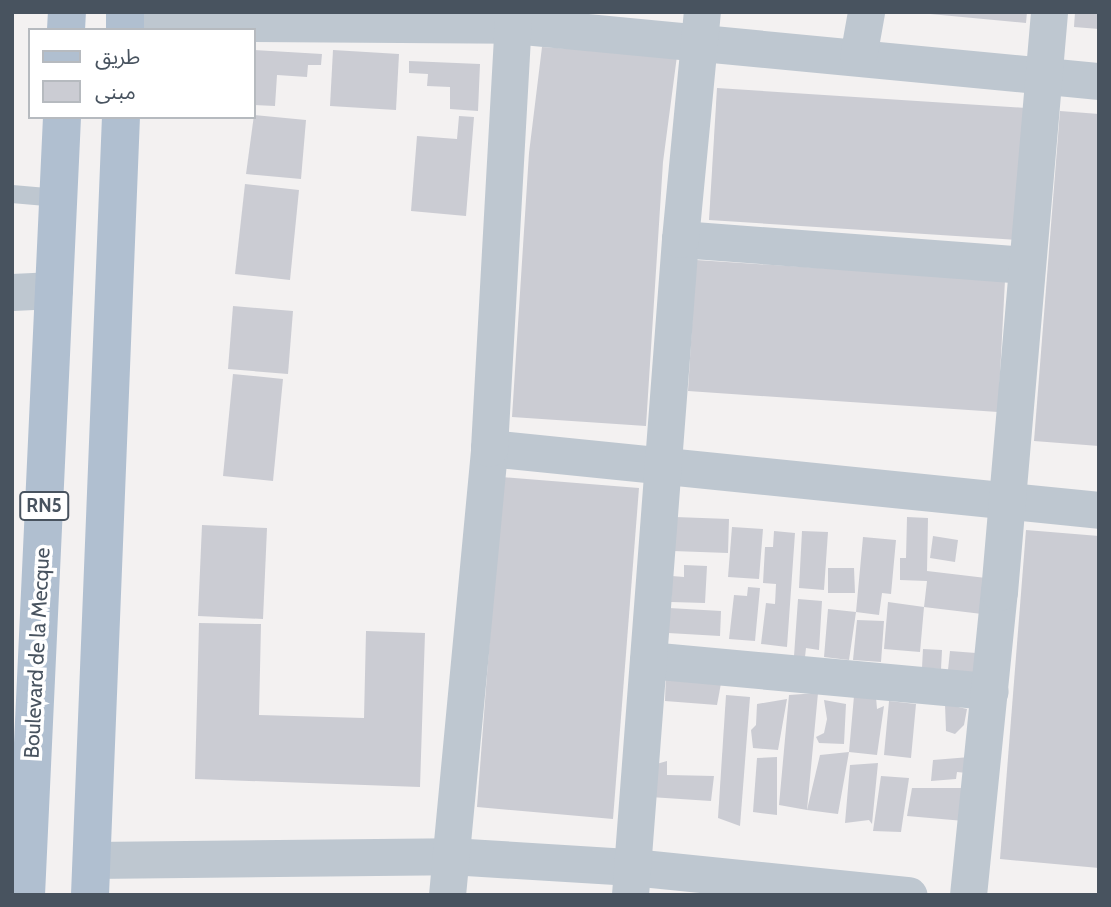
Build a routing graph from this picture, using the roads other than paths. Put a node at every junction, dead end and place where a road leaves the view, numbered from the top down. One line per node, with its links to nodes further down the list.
1 (866, 12): 6 (street)
2 (1049, 12): 7 (street)
3 (513, 19): 4 (street); 5 (street); 17 (street)
4 (125, 21)
5 (701, 28): 6 (street); 13 (street)
6 (858, 57): 7 (street)
7 (1046, 76): 8 (street); 14 (street)
8 (1099, 81)
9 (62, 119): 12 (main road, Boulevard de la Mecque / RN5)
10 (121, 119): 24 (main road)
11 (12, 194): 12 (lane)
12 (58, 198): 15 (main road, Boulevard de la Mecque / RN5)
13 (680, 239): 14 (street); 18 (street)
14 (1025, 265): 19 (street)
15 (54, 290): 16 (street); 27 (main road, Boulevard de la Mecque / RN5)
16 (12, 292)
17 (489, 447): 18 (street); 23 (street)
18 (663, 465): 19 (street); 21 (street)
19 (1007, 500): 20 (street); 22 (street)
20 (1099, 510)
21 (648, 660): 22 (street); 25 (street)
22 (990, 691): 30 (street)
23 (450, 856): 24 (street); 25 (street); 28 (street)
24 (91, 877)
25 (631, 881): 26 (street)
26 (811, 892): 29 (street)
27 (26, 895)
28 (447, 895)
29 (909, 895)
30 (968, 895)

